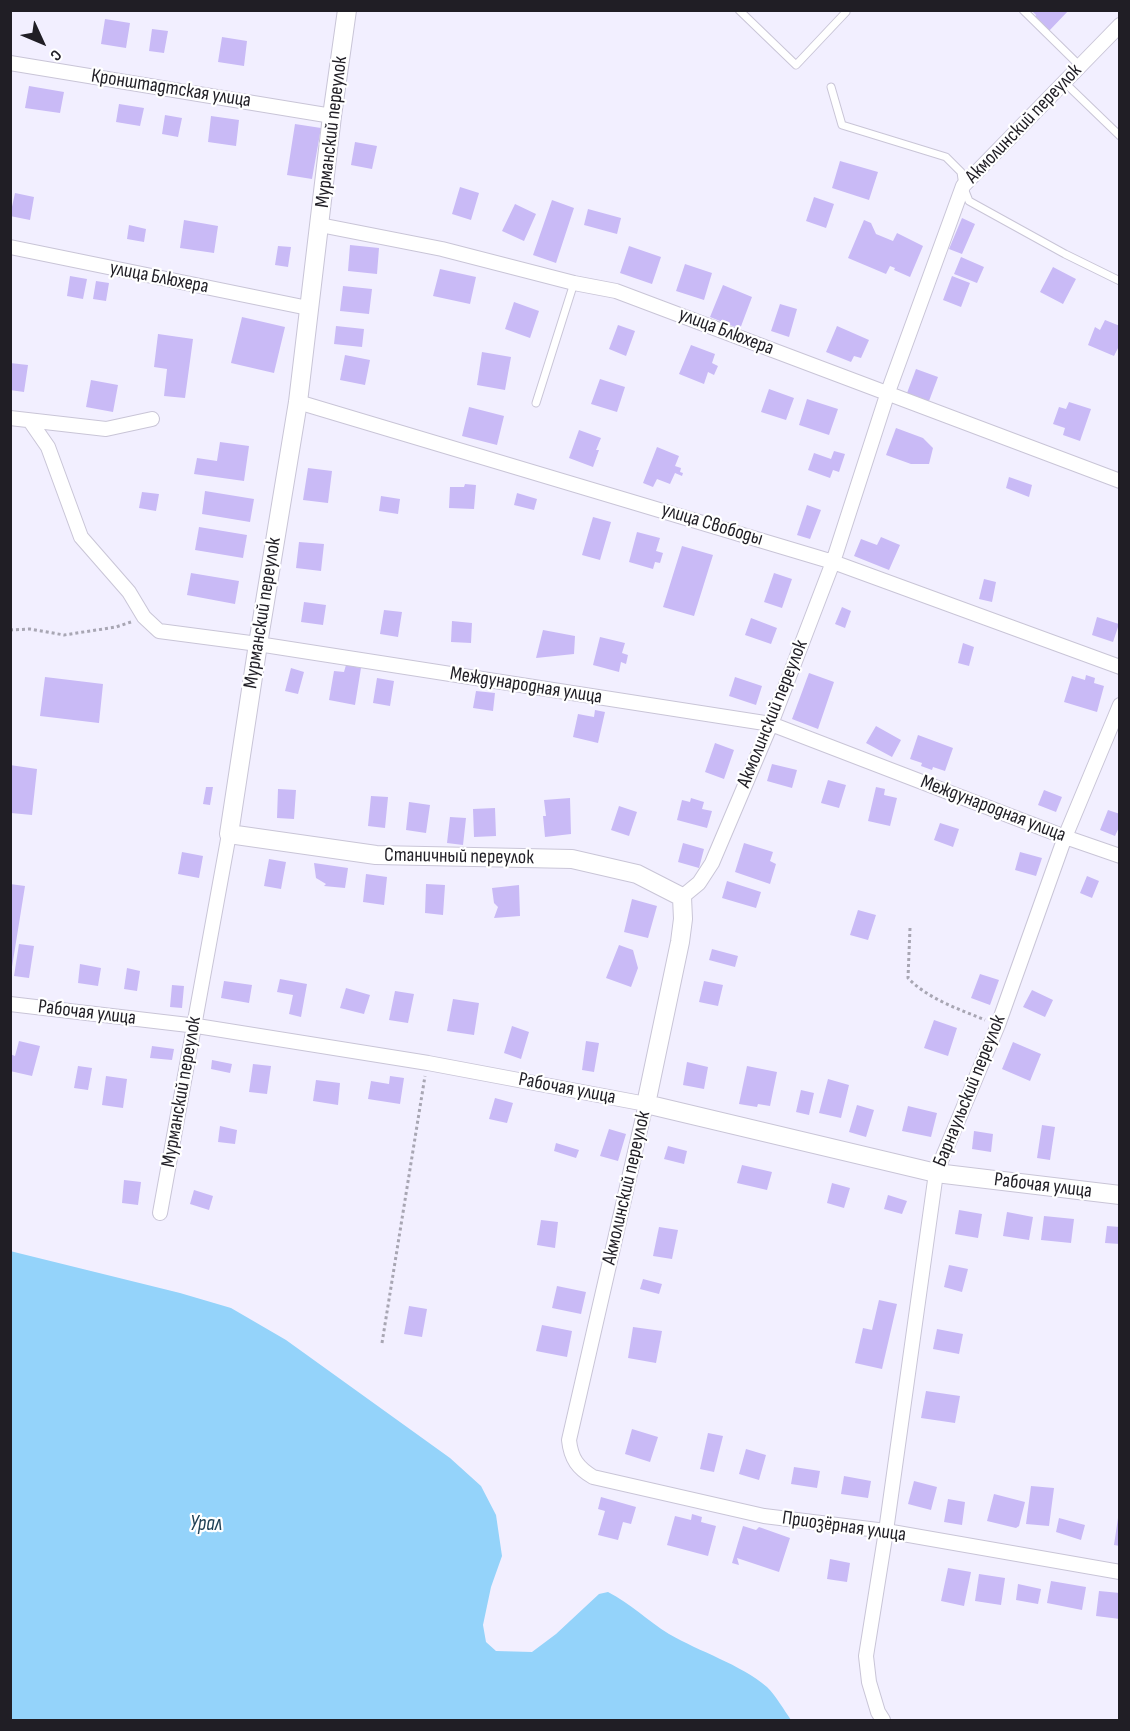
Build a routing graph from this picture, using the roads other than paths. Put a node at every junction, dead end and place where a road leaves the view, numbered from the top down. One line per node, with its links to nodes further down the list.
1 (347, 10): 10 (street, Мурманский переулок)
2 (739, 10): 3 (lane)
3 (845, 10)
4 (1023, 10): 7 (lane)
5 (1119, 25): 7 (street, Акмолинский переулок)
6 (10, 63): 10 (street, Кронштадтская улица)
7 (1080, 66): 8 (street, Акмолинский переулок)
8 (1064, 82): 11 (lane); 12 (street, Акмолинский переулок)
9 (831, 87): 12 (lane)
10 (332, 116): 13 (street, Мурманский переулок)
11 (1119, 136)
12 (963, 186): 15 (lane); 18 (street, Акмолинский переулок)
13 (320, 225): 16 (street, улица Блюхера); 17 (street, Мурманский переулок)
14 (10, 247): 17 (street, улица Блюхера)
15 (1119, 281)
16 (574, 283): 18 (street, улица Блюхера); 20 (lane)
17 (308, 308): 19 (street, Мурманский переулок)
18 (888, 393): 24 (street, улица Блюхера); 25 (street, Акмолинский переулок)
19 (298, 402): 25 (street, улица Свободы); 26 (street, Мурманский переулок)
20 (536, 403)
21 (10, 418): 23 (street)
22 (152, 419): 23 (street)
23 (30, 421): 26 (street, Международная улица)
24 (1119, 481)
25 (833, 562): 27 (street, улица Свободы); 29 (street, Акмолинский переулок)
26 (258, 644): 29 (street, Международная улица); 30 (street, Мурманский переулок)
27 (1119, 667)
28 (1119, 705): 31 (street, Барнаульский переулок)
29 (771, 724): 31 (street, Международная улица); 33 (street, Акмолинский переулок)
30 (229, 834): 33 (street, Станичный переулок); 35 (street, Мурманский переулок)
31 (1065, 837): 32 (street, Международная улица); 37 (street, Барнаульский переулок)
32 (1119, 856)
33 (682, 897): 36 (street, Акмолинский переулок)
34 (10, 1004): 35 (street, Рабочая улица)
35 (194, 1026): 36 (street, Рабочая улица); 39 (street, Мурманский переулок)
36 (646, 1104): 37 (street, Рабочая улица); 40 (street, Акмолинский переулок)
37 (936, 1173): 38 (street, Рабочая улица); 41 (street, Барнаульский переулок)
38 (1119, 1195)
39 (160, 1213)
40 (574, 1462): 41 (street, Приозёрная улица)
41 (886, 1531): 42 (street, Приозёрная улица); 43 (street, Барнаульский переулок)
42 (1119, 1572)
43 (883, 1720)

